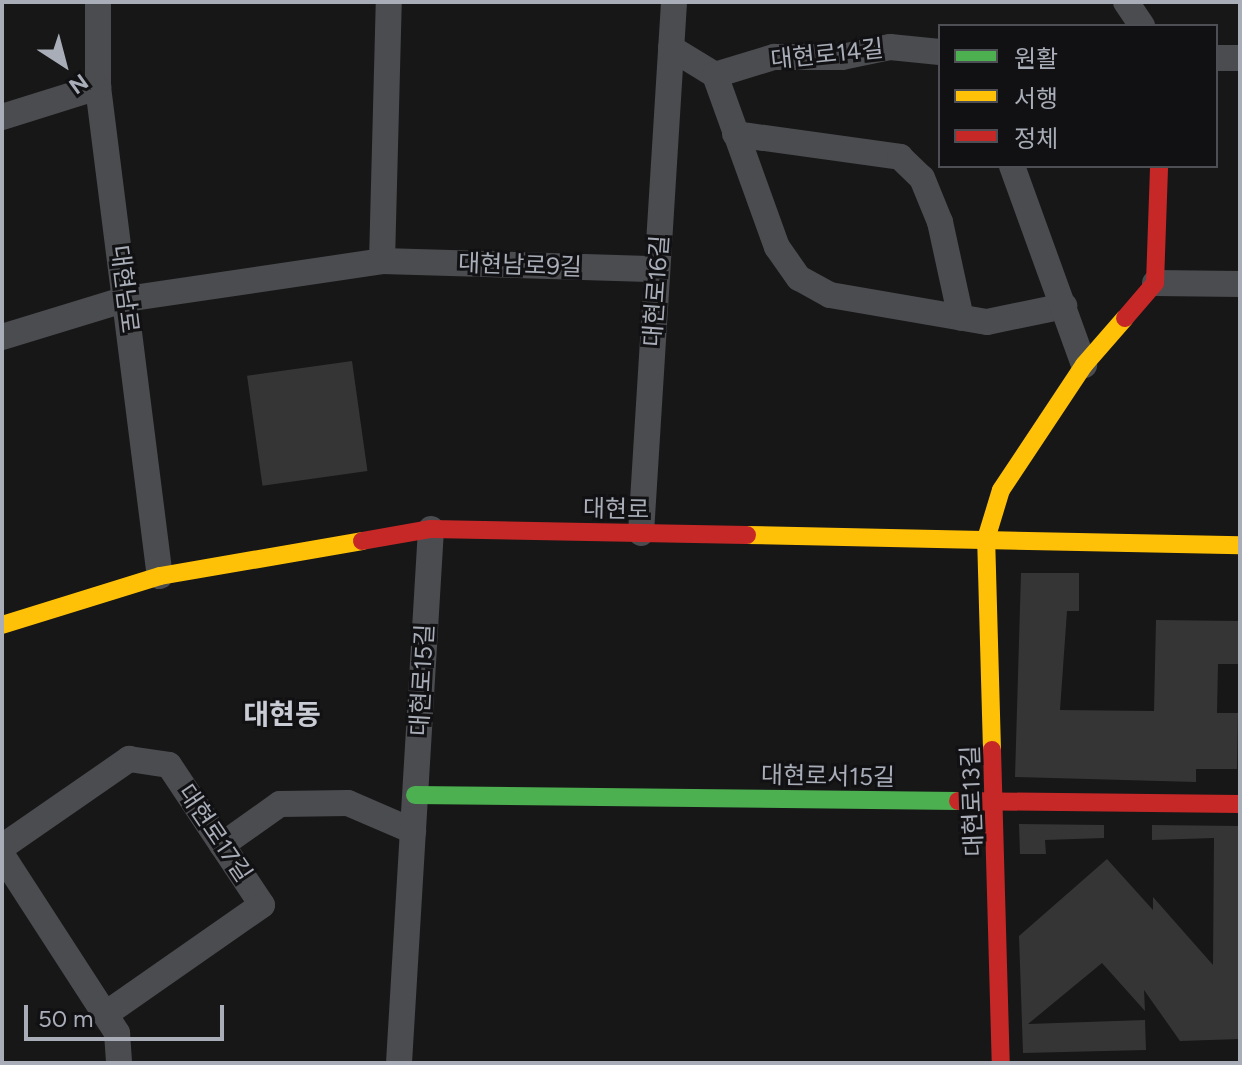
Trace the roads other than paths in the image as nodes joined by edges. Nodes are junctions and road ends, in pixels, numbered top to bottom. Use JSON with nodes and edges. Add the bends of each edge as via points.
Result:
{"nodes":[{"id":1,"x":98,"y":2,"type":"edge"},
{"id":2,"x":389,"y":2,"type":"edge"},
{"id":3,"x":674,"y":2,"type":"edge"},
{"id":4,"x":1126,"y":2,"type":"edge"},
{"id":5,"x":1141,"y":24,"type":"edge"},
{"id":6,"x":671,"y":48,"type":"junction"},
{"id":7,"x":938,"y":52,"type":"edge"},
{"id":8,"x":1218,"y":58,"type":"edge"},
{"id":9,"x":1240,"y":58,"type":"edge"},
{"id":10,"x":715,"y":75,"type":"junction"},
{"id":11,"x":98,"y":87,"type":"junction"},
{"id":12,"x":2,"y":117,"type":"edge"},
{"id":13,"x":735,"y":134,"type":"junction"},
{"id":14,"x":1013,"y":168,"type":"edge"},
{"id":15,"x":1159,"y":168,"type":"edge"},
{"id":16,"x":382,"y":261,"type":"junction"},
{"id":17,"x":657,"y":269,"type":"junction"},
{"id":18,"x":1155,"y":283,"type":"junction"},
{"id":19,"x":1240,"y":284,"type":"edge"},
{"id":20,"x":126,"y":299,"type":"junction"},
{"id":21,"x":1064,"y":306,"type":"junction"},
{"id":22,"x":961,"y":318,"type":"junction"},
{"id":23,"x":2,"y":337,"type":"edge"},
{"id":24,"x":1084,"y":365,"type":"junction"},
{"id":25,"x":431,"y":529,"type":"junction"},
{"id":26,"x":641,"y":533,"type":"junction"},
{"id":27,"x":986,"y":539,"type":"junction"},
{"id":28,"x":1240,"y":545,"type":"edge"},
{"id":29,"x":160,"y":576,"type":"junction"},
{"id":30,"x":2,"y":625,"type":"edge"},
{"id":31,"x":415,"y":795,"type":"junction"},
{"id":32,"x":996,"y":802,"type":"junction"},
{"id":33,"x":1240,"y":804,"type":"edge"},
{"id":34,"x":413,"y":831,"type":"junction"},
{"id":35,"x":222,"y":845,"type":"junction"},
{"id":36,"x":2,"y":847,"type":"edge"},
{"id":37,"x":2,"y":855,"type":"edge"},
{"id":38,"x":106,"y":1014,"type":"junction"},
{"id":39,"x":119,"y":1063,"type":"edge"},
{"id":40,"x":399,"y":1063,"type":"edge"},
{"id":41,"x":1001,"y":1063,"type":"edge"}],
"edges":[{"from":1,"to":11,"type":"street","name":"대현남로"},
{"from":2,"to":16,"type":"street"},
{"from":3,"to":6,"type":"street","name":"대현로16길"},
{"from":4,"to":5,"type":"street"},
{"from":6,"to":10,"type":"street"},
{"from":6,"to":17,"type":"street","name":"대현로16길"},
{"from":7,"to":10,"type":"street","name":"대현로14길","via":[[890,47],[842,57],[774,57]]},
{"from":8,"to":9,"type":"street"},
{"from":10,"to":13,"type":"street"},
{"from":11,"to":12,"type":"street"},
{"from":11,"to":20,"type":"street","name":"대현남로"},
{"from":13,"to":22,"type":"street","via":[[777,247],[799,278],[830,295]]},
{"from":13,"to":22,"type":"street","via":[[900,157],[922,178],[940,222]]},
{"from":14,"to":21,"type":"street"},
{"from":15,"to":18,"type":"street"},
{"from":16,"to":17,"type":"street","name":"대현남로9길"},
{"from":16,"to":20,"type":"street","name":"대현남로9길"},
{"from":17,"to":26,"type":"street","name":"대현로16길"},
{"from":18,"to":19,"type":"street"},
{"from":18,"to":24,"type":"street"},
{"from":20,"to":23,"type":"street","name":"대현남로9길"},
{"from":20,"to":29,"type":"street","name":"대현남로"},
{"from":21,"to":22,"type":"street","via":[[987,322]]},
{"from":21,"to":24,"type":"street"},
{"from":24,"to":27,"type":"street","via":[[1001,490]]},
{"from":25,"to":26,"type":"street","name":"대현로"},
{"from":25,"to":29,"type":"street","name":"대현로"},
{"from":25,"to":31,"type":"street","name":"대현로15길"},
{"from":26,"to":27,"type":"street","name":"대현로"},
{"from":27,"to":28,"type":"street","name":"대현로"},
{"from":27,"to":32,"type":"street","name":"대현로13길"},
{"from":29,"to":30,"type":"street","name":"대현로"},
{"from":31,"to":32,"type":"street","name":"대현로서15길"},
{"from":31,"to":34,"type":"street","name":"대현로15길"},
{"from":32,"to":33,"type":"street","name":"대현로서15길"},
{"from":32,"to":41,"type":"street","name":"대현로13길"},
{"from":34,"to":35,"type":"street","via":[[348,803],[280,804]]},
{"from":34,"to":40,"type":"street","name":"대현로15길"},
{"from":35,"to":36,"type":"street","name":"대현로17길","via":[[169,765],[129,759]]},
{"from":35,"to":38,"type":"street","name":"대현로17길","via":[[262,905]]},
{"from":37,"to":38,"type":"street"},
{"from":38,"to":39,"type":"street","via":[[117,1033]]}]}
